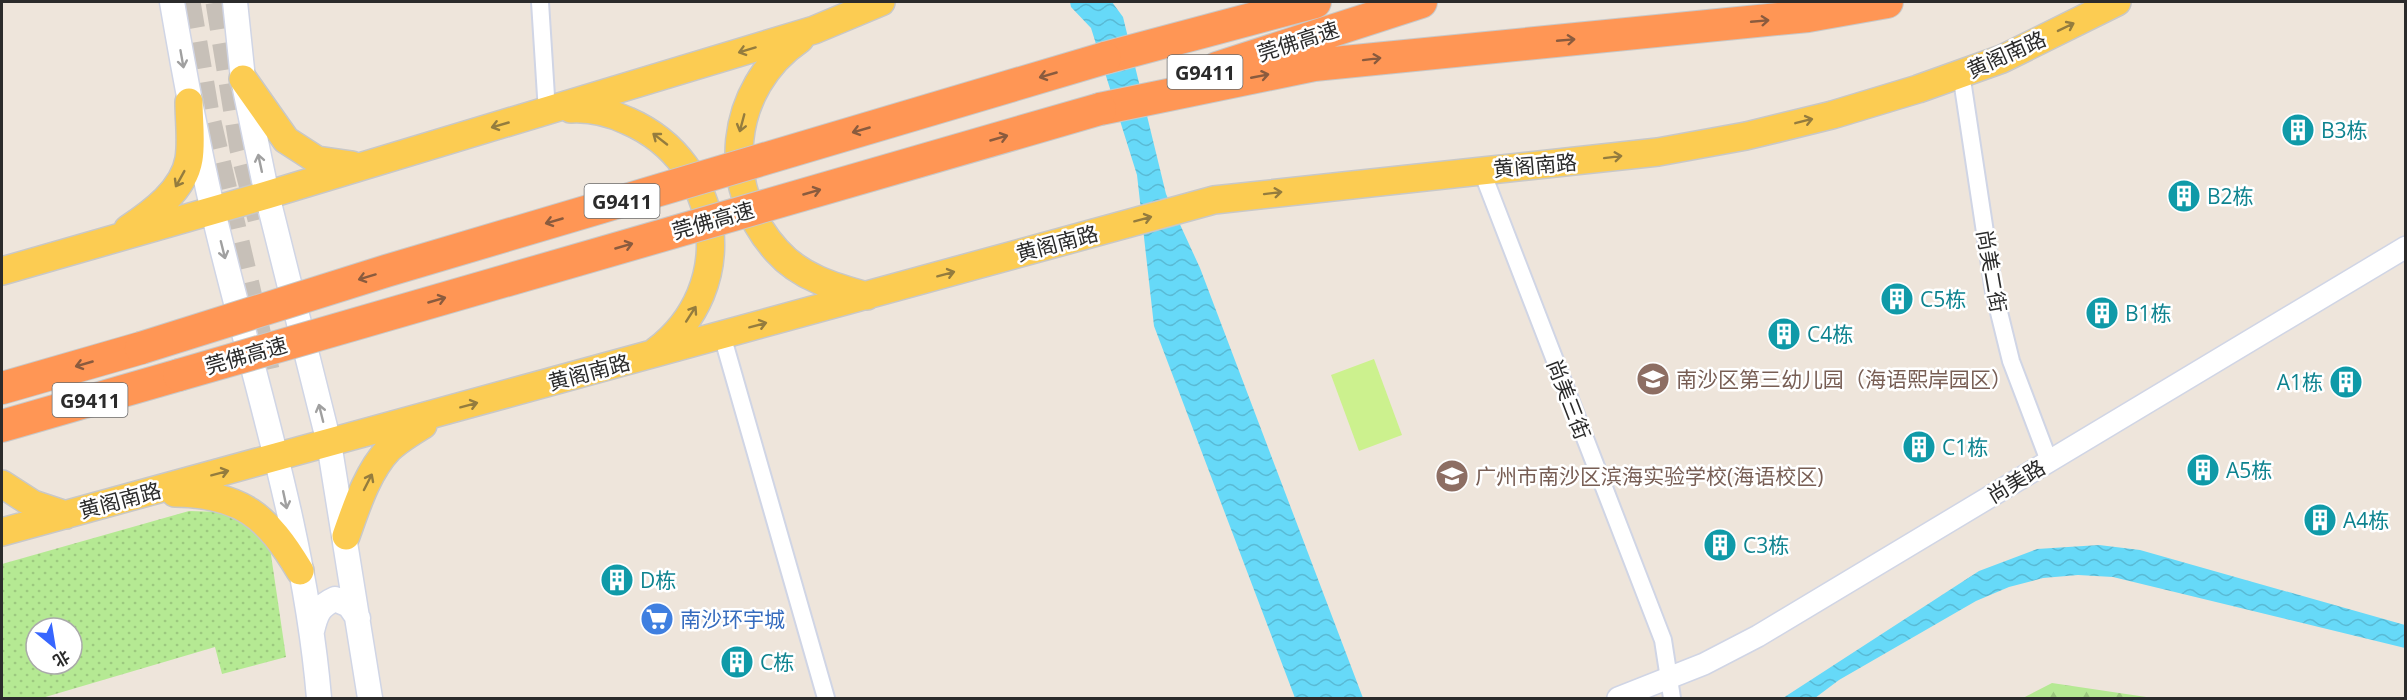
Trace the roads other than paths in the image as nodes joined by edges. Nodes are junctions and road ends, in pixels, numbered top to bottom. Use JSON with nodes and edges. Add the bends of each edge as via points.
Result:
{"nodes":[{"id":1,"x":172,"y":2,"type":"edge"},
{"id":2,"x":235,"y":2,"type":"edge"},
{"id":3,"x":540,"y":2,"type":"edge"},
{"id":4,"x":880,"y":2,"type":"edge"},
{"id":5,"x":1246,"y":2,"type":"edge"},
{"id":6,"x":1421,"y":2,"type":"edge"},
{"id":7,"x":1887,"y":2,"type":"edge"},
{"id":8,"x":2117,"y":2,"type":"edge"},
{"id":9,"x":1311,"y":3,"type":"edge"},
{"id":10,"x":814,"y":30,"type":"junction"},
{"id":11,"x":1312,"y":51,"type":"junction"},
{"id":12,"x":1104,"y":58,"type":"junction"},
{"id":13,"x":1961,"y":74,"type":"junction"},
{"id":14,"x":243,"y":79,"type":"junction"},
{"id":15,"x":189,"y":102,"type":"junction"},
{"id":16,"x":547,"y":112,"type":"junction"},
{"id":17,"x":359,"y":167,"type":"junction"},
{"id":18,"x":1481,"y":169,"type":"junction"},
{"id":19,"x":267,"y":195,"type":"junction"},
{"id":20,"x":213,"y":211,"type":"junction"},
{"id":21,"x":111,"y":240,"type":"junction"},
{"id":22,"x":2406,"y":247,"type":"edge"},
{"id":23,"x":46,"y":258,"type":"junction"},
{"id":24,"x":2,"y":271,"type":"edge"},
{"id":25,"x":2,"y":285,"type":"edge"},
{"id":26,"x":867,"y":296,"type":"junction"},
{"id":27,"x":722,"y":335,"type":"junction"},
{"id":28,"x":650,"y":355,"type":"junction"},
{"id":29,"x":2,"y":388,"type":"edge"},
{"id":30,"x":440,"y":413,"type":"junction"},
{"id":31,"x":2,"y":426,"type":"edge"},
{"id":32,"x":329,"y":443,"type":"junction"},
{"id":33,"x":276,"y":458,"type":"junction"},
{"id":34,"x":2049,"y":461,"type":"junction"},
{"id":35,"x":2,"y":484,"type":"edge"},
{"id":36,"x":150,"y":492,"type":"junction"},
{"id":37,"x":66,"y":515,"type":"junction"},
{"id":38,"x":2,"y":532,"type":"edge"},
{"id":39,"x":346,"y":536,"type":"junction"},
{"id":40,"x":300,"y":571,"type":"junction"},
{"id":41,"x":358,"y":618,"type":"junction"},
{"id":42,"x":312,"y":631,"type":"junction"},
{"id":43,"x":1671,"y":689,"type":"edge"},
{"id":44,"x":319,"y":699,"type":"edge"},
{"id":45,"x":370,"y":699,"type":"edge"},
{"id":46,"x":826,"y":699,"type":"edge"},
{"id":47,"x":1618,"y":699,"type":"edge"}],
"edges":[{"from":1,"to":15,"type":"main road","one_way":true},
{"from":2,"to":14,"type":"main road"},
{"from":3,"to":16,"type":"street"},
{"from":4,"to":10,"type":"main road"},
{"from":5,"to":12,"type":"highway"},
{"from":6,"to":11,"type":"highway","name":"莞佛高速"},
{"from":11,"to":7,"type":"highway","one_way":true,"via":[[1808,16]]},
{"from":13,"to":8,"type":"main road","name":"黄阁南路","one_way":true,"via":[[2002,59]]},
{"from":9,"to":12,"type":"highway","name":"莞佛高速","number":"G9411"},
{"from":10,"to":16,"type":"main road","one_way":true},
{"from":10,"to":26,"type":"main road","one_way":true,"via":[[786,48],[764,72],[748,101],[739,133],[744,197],[758,227],[778,253],[804,273]]},
{"from":31,"to":11,"type":"highway","name":"莞佛高速","number":"G9411","one_way":true,"bridge":true},
{"from":12,"to":29,"type":"highway","name":"莞佛高速","number":"G9411","one_way":true,"bridge":true},
{"from":18,"to":13,"type":"main road","name":"黄阁南路","one_way":true,"via":[[1570,163],[1746,136],[1832,115]]},
{"from":13,"to":34,"type":"street","name":"尚美二街","via":[[1996,303],[2019,384]]},
{"from":14,"to":17,"type":"main road","via":[[274,127],[291,144],[317,160]]},
{"from":19,"to":14,"type":"main road","one_way":true},
{"from":15,"to":20,"type":"main road"},
{"from":15,"to":21,"type":"main road","one_way":true,"via":[[189,160],[182,176],[155,208]]},
{"from":16,"to":17,"type":"main road","one_way":true},
{"from":28,"to":16,"type":"main road","one_way":true,"via":[[677,335],[696,307],[708,275],[711,241],[706,208],[693,176],[672,149],[646,128],[614,114],[581,109]]},
{"from":17,"to":19,"type":"main road"},
{"from":26,"to":18,"type":"main road","name":"黄阁南路","one_way":true,"via":[[1214,200]]},
{"from":18,"to":43,"type":"street","name":"尚美三街","via":[[1663,640]]},
{"from":19,"to":20,"type":"main road"},
{"from":32,"to":19,"type":"main road","one_way":true},
{"from":20,"to":21,"type":"main road"},
{"from":20,"to":33,"type":"main road","one_way":true},
{"from":21,"to":23,"type":"main road"},
{"from":22,"to":34,"type":"street","name":"尚美路"},
{"from":23,"to":24,"type":"main road"},
{"from":23,"to":25,"type":"main road"},
{"from":27,"to":26,"type":"main road","name":"黄阁南路","one_way":true},
{"from":27,"to":28,"type":"main road","name":"黄阁南路"},
{"from":27,"to":46,"type":"street"},
{"from":30,"to":28,"type":"main road","name":"黄阁南路","one_way":true},
{"from":30,"to":32,"type":"main road","name":"黄阁南路"},
{"from":39,"to":30,"type":"main road","one_way":true,"via":[[380,460],[399,441]]},
{"from":32,"to":33,"type":"main road","name":"黄阁南路"},
{"from":32,"to":39,"type":"main road"},
{"from":36,"to":33,"type":"main road","name":"黄阁南路","one_way":true},
{"from":33,"to":40,"type":"main road","one_way":true},
{"from":34,"to":43,"type":"street","name":"尚美路"},
{"from":35,"to":37,"type":"main road","via":[[33,504]]},
{"from":36,"to":37,"type":"main road","name":"黄阁南路"},
{"from":36,"to":40,"type":"main road","via":[[203,494],[235,503],[275,531]]},
{"from":37,"to":38,"type":"main road","name":"黄阁南路"},
{"from":39,"to":41,"type":"main road"},
{"from":40,"to":42,"type":"main road"},
{"from":41,"to":42,"type":"main road","via":[[349,605],[335,599],[317,612]]},
{"from":41,"to":45,"type":"main road"},
{"from":42,"to":44,"type":"main road"},
{"from":43,"to":47,"type":"street","name":"尚美路"}]}
